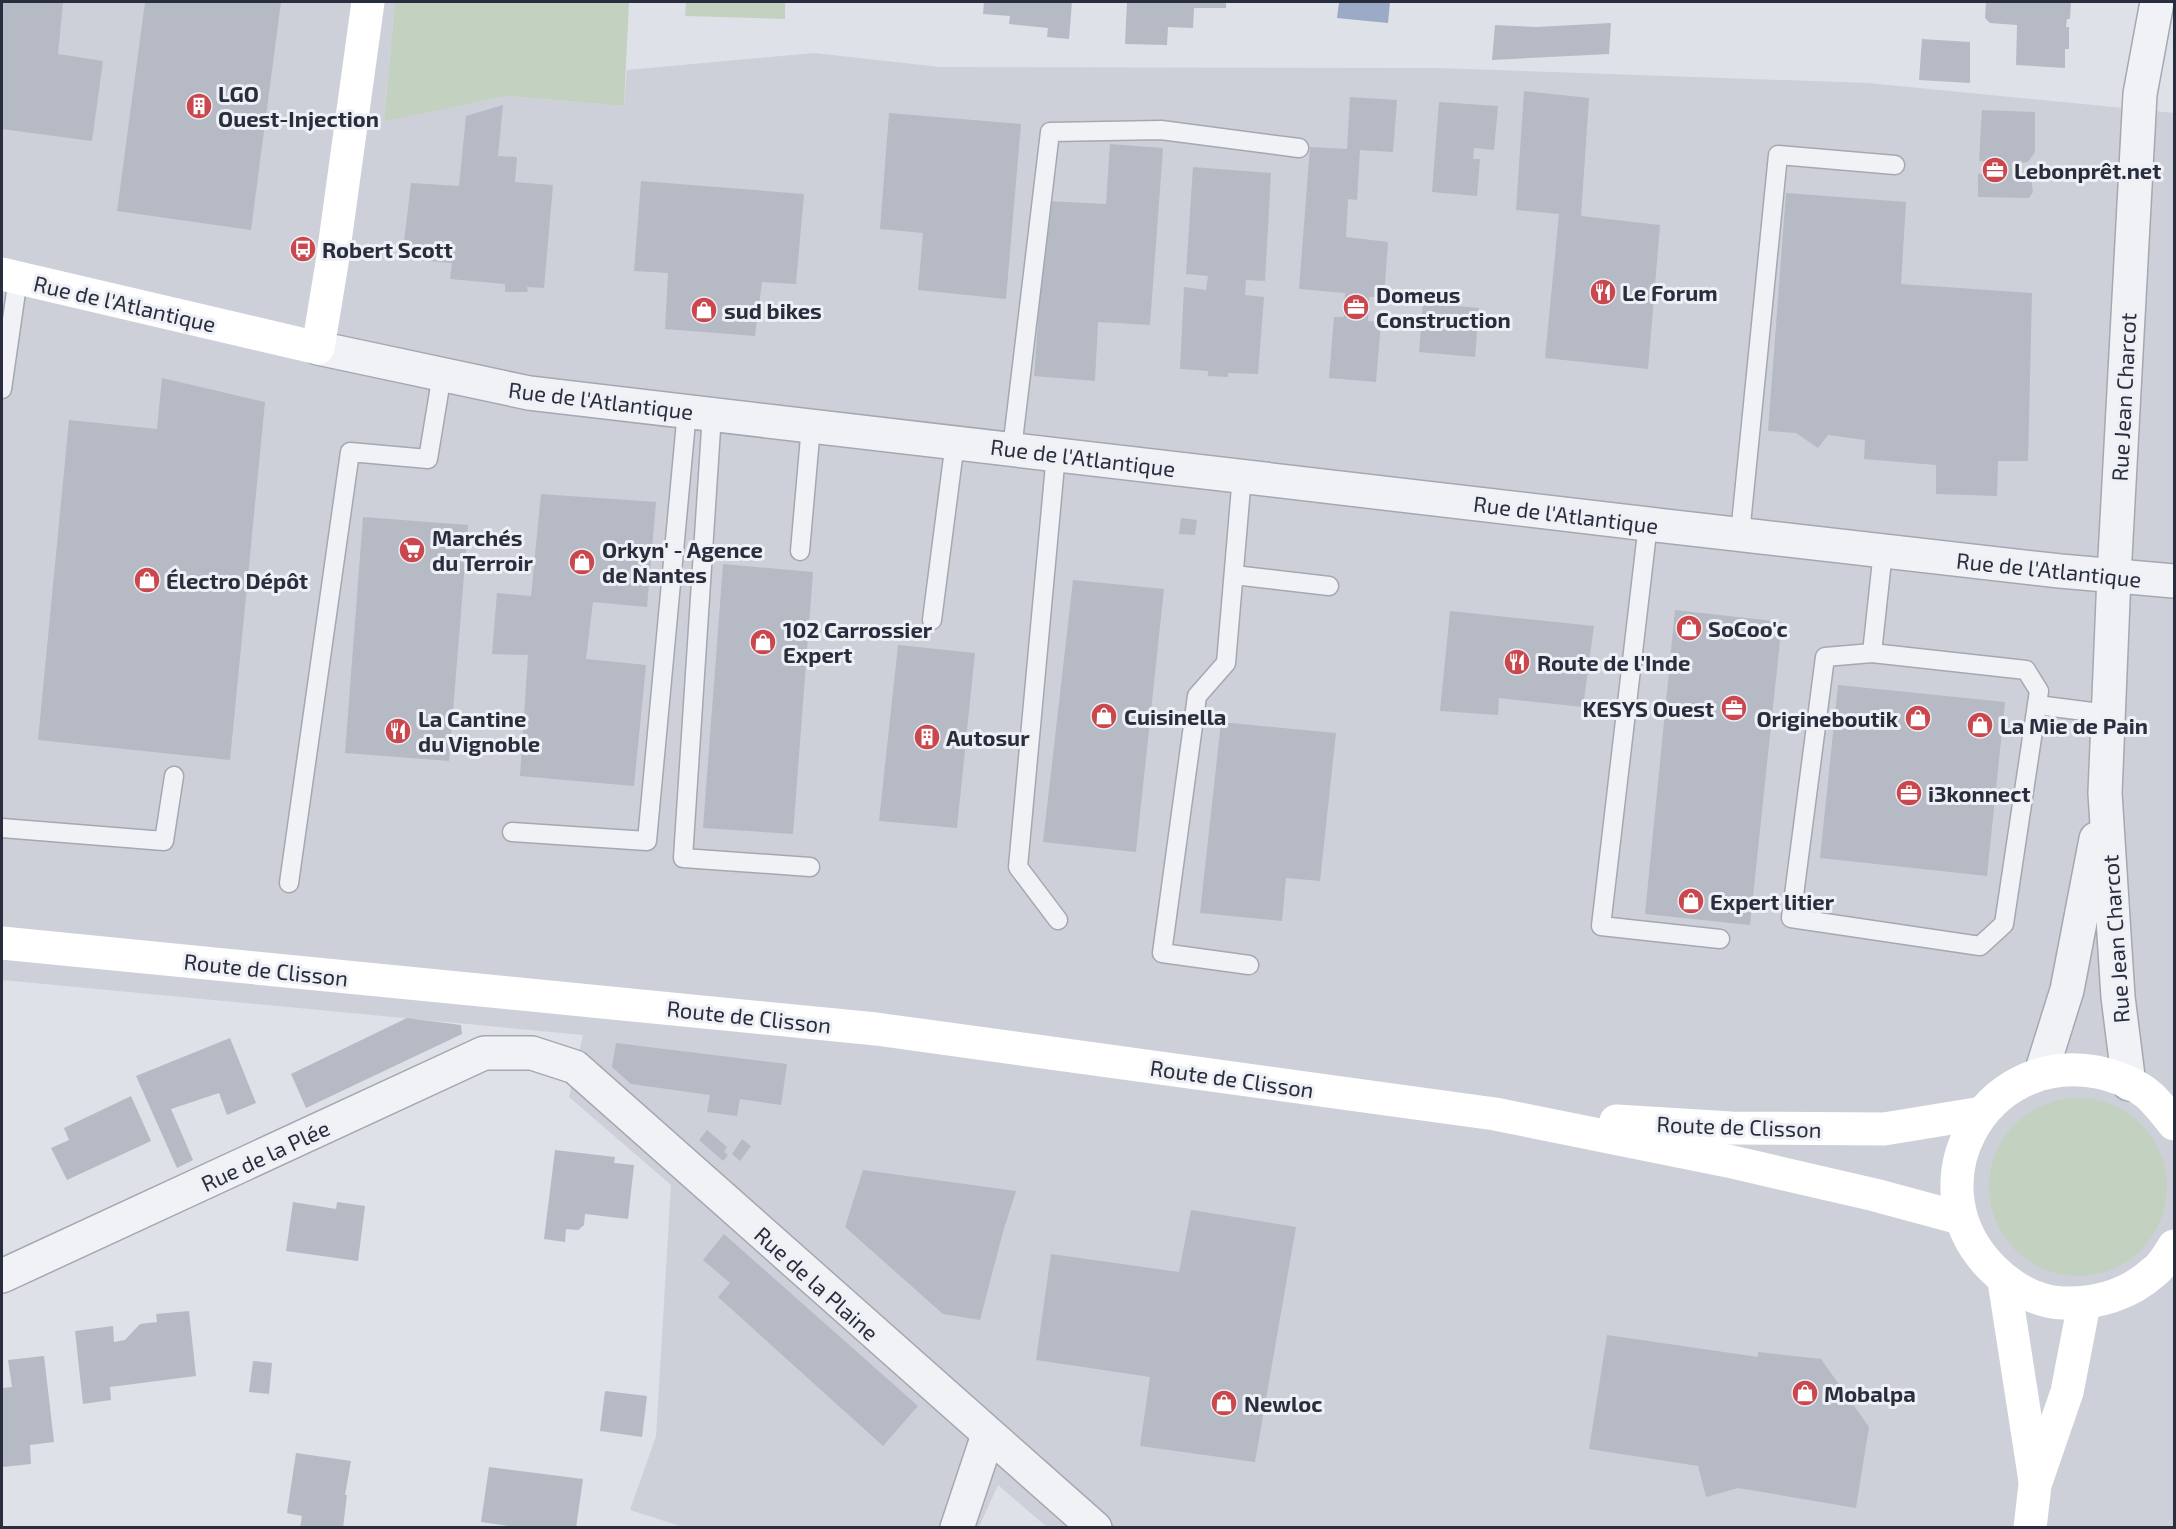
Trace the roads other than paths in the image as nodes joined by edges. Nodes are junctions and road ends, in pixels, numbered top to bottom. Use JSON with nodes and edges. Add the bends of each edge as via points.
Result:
{"nodes":[{"id":1,"x":368,"y":2,"type":"edge"},
{"id":2,"x":2157,"y":2,"type":"edge"},
{"id":3,"x":1299,"y":148,"type":"dead end"},
{"id":4,"x":1894,"y":165,"type":"dead end"},
{"id":5,"x":10,"y":276,"type":"edge"},
{"id":6,"x":318,"y":348,"type":"junction"},
{"id":7,"x":442,"y":374,"type":"junction"},
{"id":8,"x":2,"y":389,"type":"edge"},
{"id":9,"x":2,"y":397,"type":"edge"},
{"id":10,"x":699,"y":413,"type":"junction"},
{"id":11,"x":811,"y":426,"type":"junction"},
{"id":12,"x":955,"y":442,"type":"junction"},
{"id":13,"x":1012,"y":449,"type":"junction"},
{"id":14,"x":1056,"y":454,"type":"junction"},
{"id":15,"x":1242,"y":476,"type":"junction"},
{"id":16,"x":1648,"y":524,"type":"junction"},
{"id":17,"x":1740,"y":534,"type":"junction"},
{"id":18,"x":1883,"y":550,"type":"junction"},
{"id":19,"x":800,"y":551,"type":"dead end"},
{"id":20,"x":1234,"y":575,"type":"junction"},
{"id":21,"x":2114,"y":576,"type":"junction"},
{"id":22,"x":2175,"y":581,"type":"edge"},
{"id":23,"x":1329,"y":586,"type":"dead end"},
{"id":24,"x":932,"y":621,"type":"dead end"},
{"id":25,"x":1872,"y":653,"type":"junction"},
{"id":26,"x":2037,"y":705,"type":"junction"},
{"id":27,"x":2108,"y":714,"type":"junction"},
{"id":28,"x":174,"y":776,"type":"dead end"},
{"id":29,"x":2105,"y":793,"type":"junction"},
{"id":30,"x":2,"y":828,"type":"edge"},
{"id":31,"x":512,"y":832,"type":"dead end"},
{"id":32,"x":810,"y":867,"type":"dead end"},
{"id":33,"x":289,"y":884,"type":"dead end"},
{"id":34,"x":1058,"y":920,"type":"dead end"},
{"id":35,"x":1720,"y":939,"type":"dead end"},
{"id":36,"x":2,"y":943,"type":"edge"},
{"id":37,"x":1249,"y":965,"type":"dead end"},
{"id":38,"x":532,"y":1053,"type":"joint"},
{"id":39,"x":2041,"y":1073,"type":"junction"},
{"id":40,"x":2129,"y":1084,"type":"junction"},
{"id":41,"x":1982,"y":1113,"type":"junction"},
{"id":42,"x":1495,"y":1114,"type":"junction"},
{"id":43,"x":2175,"y":1124,"type":"edge"},
{"id":44,"x":1960,"y":1218,"type":"junction"},
{"id":45,"x":2175,"y":1246,"type":"edge"},
{"id":46,"x":2,"y":1276,"type":"edge"},
{"id":47,"x":2004,"y":1281,"type":"junction"},
{"id":48,"x":2084,"y":1304,"type":"junction"},
{"id":49,"x":988,"y":1435,"type":"junction"},
{"id":50,"x":2035,"y":1485,"type":"junction"},
{"id":51,"x":957,"y":1527,"type":"edge"},
{"id":52,"x":1095,"y":1527,"type":"edge"},
{"id":53,"x":2030,"y":1527,"type":"edge"}],
"edges":[{"from":1,"to":6,"type":"main road"},
{"from":2,"to":21,"type":"street","name":"Rue Jean Charcot","via":[[2140,94]]},
{"from":3,"to":13,"type":"lane","via":[[1161,130],[1050,132]]},
{"from":4,"to":17,"type":"lane","via":[[1778,156]]},
{"from":5,"to":6,"type":"main road","name":"Rue de l'Atlantique"},
{"from":5,"to":8,"type":"lane"},
{"from":6,"to":7,"type":"street","name":"Rue de l'Atlantique"},
{"from":7,"to":10,"type":"street","name":"Rue de l'Atlantique","via":[[528,393]]},
{"from":7,"to":33,"type":"lane","via":[[428,459],[350,452]]},
{"from":8,"to":9,"type":"lane"},
{"from":10,"to":11,"type":"street","name":"Rue de l'Atlantique"},
{"from":10,"to":31,"type":"lane","via":[[647,841]]},
{"from":10,"to":32,"type":"lane","via":[[684,858]]},
{"from":11,"to":12,"type":"street","name":"Rue de l'Atlantique"},
{"from":11,"to":19,"type":"lane"},
{"from":12,"to":13,"type":"street","name":"Rue de l'Atlantique"},
{"from":12,"to":24,"type":"lane"},
{"from":13,"to":14,"type":"street","name":"Rue de l'Atlantique"},
{"from":14,"to":15,"type":"street","name":"Rue de l'Atlantique"},
{"from":14,"to":34,"type":"lane","via":[[1018,867]]},
{"from":15,"to":16,"type":"street","name":"Rue de l'Atlantique"},
{"from":15,"to":20,"type":"lane"},
{"from":16,"to":17,"type":"street","name":"Rue de l'Atlantique"},
{"from":16,"to":35,"type":"lane","via":[[1600,926]]},
{"from":17,"to":18,"type":"street","name":"Rue de l'Atlantique"},
{"from":18,"to":21,"type":"street","name":"Rue de l'Atlantique"},
{"from":18,"to":25,"type":"lane"},
{"from":20,"to":23,"type":"lane"},
{"from":20,"to":37,"type":"lane","via":[[1226,663],[1197,696],[1162,953]]},
{"from":21,"to":22,"type":"street","name":"Rue de l'Atlantique"},
{"from":21,"to":27,"type":"street","name":"Rue Jean Charcot"},
{"from":25,"to":26,"type":"lane","via":[[2026,670],[2039,691]]},
{"from":25,"to":26,"type":"lane","via":[[1825,657],[1791,918],[1980,946],[2004,924]]},
{"from":26,"to":27,"type":"lane"},
{"from":27,"to":29,"type":"street","name":"Rue Jean Charcot"},
{"from":28,"to":30,"type":"lane","via":[[164,841]]},
{"from":29,"to":39,"type":"street","name":"Rue Jean Charcot","via":[[2067,990]]},
{"from":29,"to":40,"type":"street","name":"Rue Jean Charcot","via":[[2118,997]]},
{"from":36,"to":42,"type":"main road","name":"Route de Clisson","via":[[876,1029]]},
{"from":38,"to":46,"type":"street","name":"Rue de la Plée","via":[[484,1053]]},
{"from":38,"to":49,"type":"street","name":"Rue de la Plaine","via":[[575,1067]]},
{"from":39,"to":40,"type":"main road","via":[[2077,1069],[2115,1076]]},
{"from":39,"to":41,"type":"main road","via":[[2008,1088]]},
{"from":40,"to":43,"type":"main road","via":[[2149,1095]]},
{"from":41,"to":42,"type":"main road","name":"Route de Clisson","via":[[1884,1129],[1731,1128]]},
{"from":41,"to":44,"type":"main road","via":[[1964,1144],[1956,1179]]},
{"from":42,"to":44,"type":"main road","name":"Route de Clisson","via":[[1728,1161]]},
{"from":44,"to":47,"type":"main road","via":[[1977,1253]]},
{"from":45,"to":48,"type":"main road","via":[[2156,1271],[2123,1293]]},
{"from":47,"to":48,"type":"main road","via":[[2029,1295]]},
{"from":47,"to":50,"type":"main road"},
{"from":48,"to":50,"type":"main road","via":[[2067,1392]]},
{"from":49,"to":51,"type":"street"},
{"from":49,"to":52,"type":"street","name":"Rue de la Plaine"},
{"from":50,"to":53,"type":"main road"}]}
